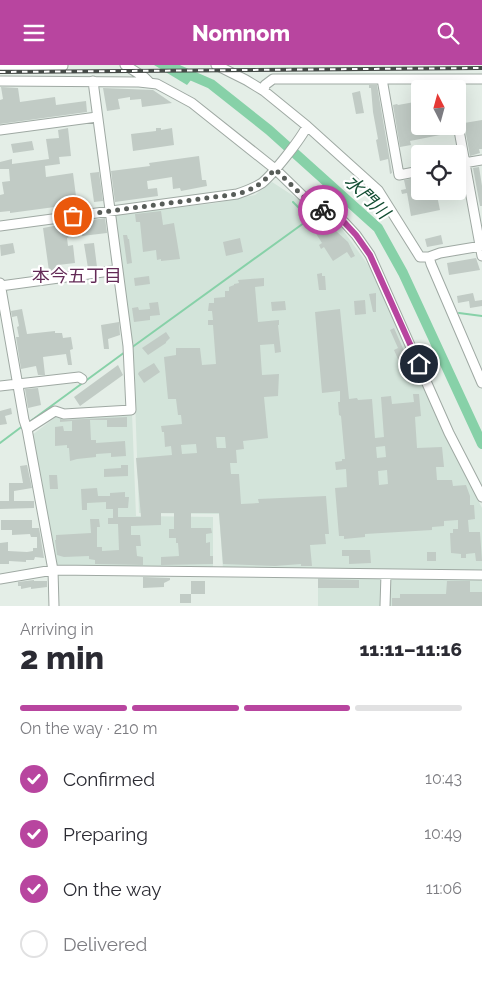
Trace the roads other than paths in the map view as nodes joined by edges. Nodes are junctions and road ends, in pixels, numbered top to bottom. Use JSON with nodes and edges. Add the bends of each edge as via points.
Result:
{"nodes":[{"id":1,"x":0,"y":65,"type":"edge"},
{"id":2,"x":125,"y":65,"type":"edge"},
{"id":3,"x":216,"y":65,"type":"edge"},
{"id":4,"x":63,"y":66,"type":"edge"},
{"id":5,"x":382,"y":79,"type":"junction"},
{"id":6,"x":449,"y":79,"type":"joint"},
{"id":7,"x":482,"y":79,"type":"edge"},
{"id":8,"x":0,"y":81,"type":"edge"},
{"id":9,"x":92,"y":81,"type":"junction"},
{"id":10,"x":149,"y":82,"type":"junction"},
{"id":11,"x":264,"y":91,"type":"junction"},
{"id":12,"x":97,"y":117,"type":"junction"},
{"id":13,"x":306,"y":128,"type":"junction"},
{"id":14,"x":0,"y":129,"type":"edge"},
{"id":15,"x":482,"y":160,"type":"edge"},
{"id":16,"x":466,"y":163,"type":"edge"},
{"id":17,"x":277,"y":167,"type":"junction"},
{"id":18,"x":411,"y":173,"type":"edge"},
{"id":19,"x":466,"y":184,"type":"edge"},
{"id":20,"x":110,"y":211,"type":"junction"},
{"id":21,"x":0,"y":226,"type":"edge"},
{"id":22,"x":481,"y":246,"type":"edge"},
{"id":23,"x":482,"y":256,"type":"edge"},
{"id":24,"x":430,"y":257,"type":"junction"},
{"id":25,"x":118,"y":270,"type":"junction"},
{"id":26,"x":0,"y":285,"type":"edge"},
{"id":27,"x":82,"y":379,"type":"dead end"},
{"id":28,"x":482,"y":383,"type":"edge"},
{"id":29,"x":18,"y":384,"type":"junction"},
{"id":30,"x":0,"y":386,"type":"edge"},
{"id":31,"x":27,"y":429,"type":"junction"},
{"id":32,"x":482,"y":497,"type":"edge"},
{"id":33,"x":54,"y":570,"type":"junction"},
{"id":34,"x":386,"y":574,"type":"junction"},
{"id":35,"x":482,"y":575,"type":"edge"},
{"id":36,"x":0,"y":579,"type":"edge"},
{"id":37,"x":54,"y":606,"type":"edge"},
{"id":38,"x":384,"y":606,"type":"edge"}],
"edges":[{"from":1,"to":4,"type":"street"},
{"from":2,"to":10,"type":"street"},
{"from":3,"to":11,"type":"street"},
{"from":5,"to":6,"type":"street"},
{"from":5,"to":11,"type":"street","via":[[273,79],[265,85]]},
{"from":5,"to":18,"type":"street","via":[[399,175]]},
{"from":6,"to":7,"type":"street"},
{"from":8,"to":9,"type":"street"},
{"from":9,"to":10,"type":"street"},
{"from":9,"to":12,"type":"street"},
{"from":10,"to":17,"type":"street","via":[[192,103]]},
{"from":11,"to":13,"type":"street"},
{"from":12,"to":14,"type":"street"},
{"from":12,"to":20,"type":"street"},
{"from":13,"to":17,"type":"street"},
{"from":13,"to":24,"type":"street","via":[[378,190],[420,257]]},
{"from":15,"to":16,"type":"street"},
{"from":17,"to":20,"type":"street","via":[[264,182],[237,194]]},
{"from":17,"to":32,"type":"street","via":[[308,201],[344,222],[370,255]]},
{"from":19,"to":22,"type":"street"},
{"from":20,"to":21,"type":"street"},
{"from":20,"to":25,"type":"street"},
{"from":22,"to":23,"type":"street"},
{"from":22,"to":24,"type":"street"},
{"from":24,"to":28,"type":"street"},
{"from":25,"to":26,"type":"street"},
{"from":25,"to":31,"type":"street","via":[[128,346],[131,410],[64,414],[55,411]]},
{"from":26,"to":29,"type":"street"},
{"from":27,"to":29,"type":"street"},
{"from":29,"to":30,"type":"street"},
{"from":29,"to":31,"type":"street"},
{"from":31,"to":33,"type":"street"},
{"from":33,"to":34,"type":"street"},
{"from":33,"to":36,"type":"street"},
{"from":33,"to":37,"type":"street"},
{"from":34,"to":35,"type":"street"},
{"from":34,"to":38,"type":"street"}]}
